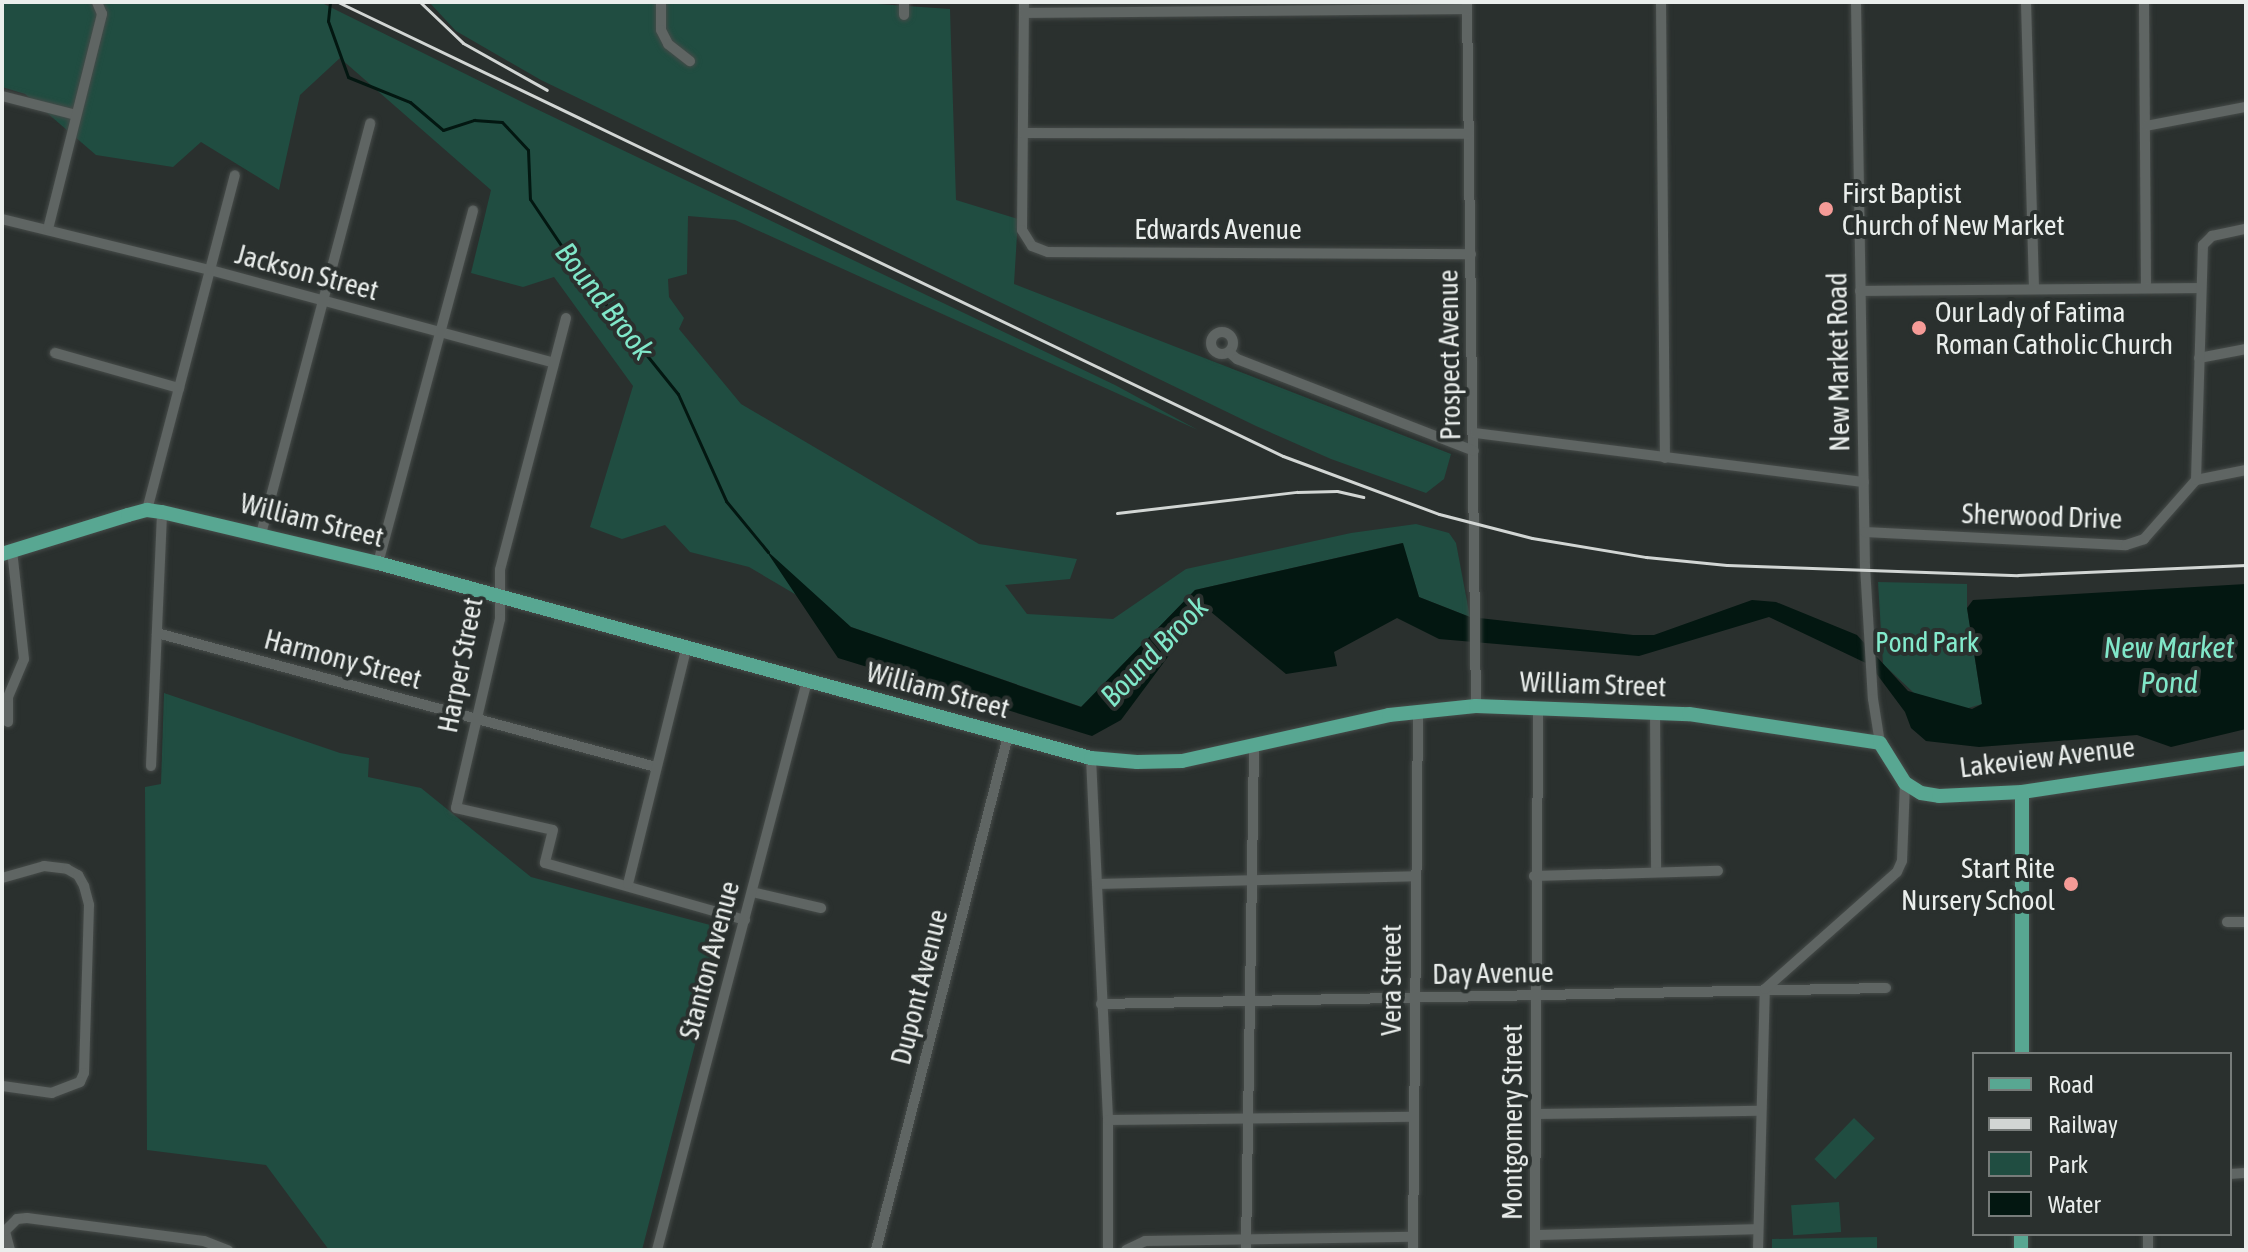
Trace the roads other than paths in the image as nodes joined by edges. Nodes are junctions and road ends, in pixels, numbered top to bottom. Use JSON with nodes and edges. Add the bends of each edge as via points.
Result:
{"nodes":[{"id":1,"x":97,"y":2,"type":"edge"},
{"id":2,"x":661,"y":2,"type":"edge"},
{"id":3,"x":904,"y":2,"type":"edge"},
{"id":4,"x":1661,"y":2,"type":"edge"},
{"id":5,"x":1856,"y":2,"type":"edge"},
{"id":6,"x":2026,"y":2,"type":"edge"},
{"id":7,"x":2144,"y":2,"type":"edge"},
{"id":8,"x":1467,"y":6,"type":"edge"},
{"id":9,"x":1024,"y":7,"type":"edge"},
{"id":10,"x":904,"y":15,"type":"dead end"},
{"id":11,"x":690,"y":61,"type":"dead end"},
{"id":12,"x":2,"y":96,"type":"edge"},
{"id":13,"x":2246,"y":107,"type":"edge"},
{"id":14,"x":76,"y":115,"type":"junction"},
{"id":15,"x":370,"y":123,"type":"dead end"},
{"id":16,"x":2146,"y":126,"type":"junction"},
{"id":17,"x":1023,"y":133,"type":"junction"},
{"id":18,"x":1469,"y":134,"type":"junction"},
{"id":19,"x":235,"y":175,"type":"dead end"},
{"id":20,"x":473,"y":211,"type":"dead end"},
{"id":21,"x":2,"y":219,"type":"edge"},
{"id":22,"x":48,"y":229,"type":"junction"},
{"id":23,"x":2246,"y":229,"type":"edge"},
{"id":24,"x":1471,"y":254,"type":"junction"},
{"id":25,"x":210,"y":270,"type":"junction"},
{"id":26,"x":2146,"y":288,"type":"junction"},
{"id":27,"x":2200,"y":288,"type":"junction"},
{"id":28,"x":2034,"y":289,"type":"junction"},
{"id":29,"x":1860,"y":291,"type":"junction"},
{"id":30,"x":324,"y":300,"type":"junction"},
{"id":31,"x":566,"y":318,"type":"dead end"},
{"id":32,"x":440,"y":334,"type":"junction"},
{"id":33,"x":2246,"y":349,"type":"edge"},
{"id":34,"x":1229,"y":352,"type":"dead end"},
{"id":35,"x":55,"y":353,"type":"dead end"},
{"id":36,"x":2199,"y":358,"type":"junction"},
{"id":37,"x":554,"y":363,"type":"junction"},
{"id":38,"x":179,"y":388,"type":"junction"},
{"id":39,"x":1475,"y":433,"type":"junction"},
{"id":40,"x":1474,"y":451,"type":"junction"},
{"id":41,"x":1665,"y":458,"type":"junction"},
{"id":42,"x":2246,"y":470,"type":"edge"},
{"id":43,"x":2196,"y":480,"type":"junction"},
{"id":44,"x":1864,"y":482,"type":"junction"},
{"id":45,"x":155,"y":511,"type":"junction"},
{"id":46,"x":1865,"y":532,"type":"junction"},
{"id":47,"x":261,"y":534,"type":"junction"},
{"id":48,"x":7,"y":552,"type":"edge"},
{"id":49,"x":378,"y":563,"type":"junction"},
{"id":50,"x":500,"y":598,"type":"junction"},
{"id":51,"x":157,"y":633,"type":"junction"},
{"id":52,"x":686,"y":649,"type":"junction"},
{"id":53,"x":807,"y":681,"type":"junction"},
{"id":54,"x":1476,"y":706,"type":"junction"},
{"id":55,"x":1538,"y":707,"type":"junction"},
{"id":56,"x":1418,"y":710,"type":"junction"},
{"id":57,"x":1655,"y":711,"type":"junction"},
{"id":58,"x":474,"y":720,"type":"junction"},
{"id":59,"x":8,"y":722,"type":"dead end"},
{"id":60,"x":1008,"y":736,"type":"junction"},
{"id":61,"x":1880,"y":743,"type":"junction"},
{"id":62,"x":1254,"y":746,"type":"junction"},
{"id":63,"x":1091,"y":758,"type":"junction"},
{"id":64,"x":2246,"y":758,"type":"edge"},
{"id":65,"x":151,"y":766,"type":"dead end"},
{"id":66,"x":656,"y":767,"type":"junction"},
{"id":67,"x":1905,"y":783,"type":"junction"},
{"id":68,"x":2022,"y":792,"type":"junction"},
{"id":69,"x":1718,"y":871,"type":"dead end"},
{"id":70,"x":1656,"y":872,"type":"junction"},
{"id":71,"x":1416,"y":876,"type":"junction"},
{"id":72,"x":1534,"y":876,"type":"junction"},
{"id":73,"x":2,"y":878,"type":"edge"},
{"id":74,"x":1250,"y":882,"type":"junction"},
{"id":75,"x":628,"y":884,"type":"junction"},
{"id":76,"x":1097,"y":884,"type":"junction"},
{"id":77,"x":752,"y":892,"type":"junction"},
{"id":78,"x":821,"y":908,"type":"dead end"},
{"id":79,"x":745,"y":920,"type":"junction"},
{"id":80,"x":2227,"y":922,"type":"dead end"},
{"id":81,"x":2246,"y":922,"type":"edge"},
{"id":82,"x":1886,"y":988,"type":"dead end"},
{"id":83,"x":1765,"y":989,"type":"junction"},
{"id":84,"x":1536,"y":997,"type":"junction"},
{"id":85,"x":1415,"y":999,"type":"junction"},
{"id":86,"x":1250,"y":1002,"type":"junction"},
{"id":87,"x":1101,"y":1004,"type":"junction"},
{"id":88,"x":2022,"y":1052,"type":"edge"},
{"id":89,"x":2,"y":1086,"type":"edge"},
{"id":90,"x":1760,"y":1111,"type":"junction"},
{"id":91,"x":1536,"y":1114,"type":"junction"},
{"id":92,"x":1414,"y":1117,"type":"junction"},
{"id":93,"x":1248,"y":1118,"type":"junction"},
{"id":94,"x":1108,"y":1120,"type":"junction"},
{"id":95,"x":1758,"y":1229,"type":"junction"},
{"id":96,"x":1535,"y":1235,"type":"junction"},
{"id":97,"x":1413,"y":1237,"type":"junction"},
{"id":98,"x":1246,"y":1246,"type":"edge"},
{"id":99,"x":10,"y":1250,"type":"edge"},
{"id":100,"x":228,"y":1250,"type":"edge"},
{"id":101,"x":658,"y":1250,"type":"edge"},
{"id":102,"x":876,"y":1250,"type":"edge"},
{"id":103,"x":1108,"y":1250,"type":"edge"},
{"id":104,"x":1126,"y":1250,"type":"edge"},
{"id":105,"x":1413,"y":1250,"type":"edge"},
{"id":106,"x":1535,"y":1250,"type":"edge"},
{"id":107,"x":1758,"y":1250,"type":"edge"}],
"edges":[{"from":1,"to":14,"type":"street","via":[[102,14]]},
{"from":2,"to":11,"type":"street","via":[[661,30],[668,44]]},
{"from":3,"to":10,"type":"street"},
{"from":4,"to":41,"type":"street"},
{"from":5,"to":29,"type":"street","name":"New Market Road"},
{"from":6,"to":28,"type":"street"},
{"from":7,"to":16,"type":"street"},
{"from":8,"to":9,"type":"street"},
{"from":8,"to":18,"type":"street","name":"Prospect Avenue"},
{"from":9,"to":17,"type":"street","name":"Edwards Avenue"},
{"from":12,"to":14,"type":"street"},
{"from":13,"to":16,"type":"street"},
{"from":14,"to":22,"type":"street"},
{"from":15,"to":30,"type":"street"},
{"from":16,"to":26,"type":"street"},
{"from":17,"to":18,"type":"street"},
{"from":17,"to":24,"type":"street","name":"Edwards Avenue","via":[[1022,230],[1032,246],[1048,252]]},
{"from":18,"to":24,"type":"street","name":"Prospect Avenue"},
{"from":19,"to":25,"type":"street"},
{"from":20,"to":32,"type":"street"},
{"from":21,"to":22,"type":"street","name":"Jackson Street"},
{"from":22,"to":25,"type":"street","name":"Jackson Street"},
{"from":23,"to":27,"type":"street","via":[[2212,236],[2203,245]]},
{"from":24,"to":39,"type":"street","name":"Prospect Avenue"},
{"from":25,"to":30,"type":"street","name":"Jackson Street"},
{"from":25,"to":38,"type":"street"},
{"from":26,"to":27,"type":"street"},
{"from":26,"to":28,"type":"street"},
{"from":27,"to":36,"type":"street"},
{"from":28,"to":29,"type":"street"},
{"from":29,"to":44,"type":"street","name":"New Market Road"},
{"from":30,"to":32,"type":"street","name":"Jackson Street"},
{"from":30,"to":47,"type":"street"},
{"from":31,"to":37,"type":"street","name":"Harper Street"},
{"from":32,"to":37,"type":"street","name":"Jackson Street"},
{"from":32,"to":49,"type":"street"},
{"from":33,"to":36,"type":"street"},
{"from":34,"to":40,"type":"street"},
{"from":35,"to":38,"type":"street"},
{"from":36,"to":43,"type":"street"},
{"from":37,"to":50,"type":"street","name":"Harper Street","via":[[500,570]]},
{"from":38,"to":45,"type":"street"},
{"from":39,"to":40,"type":"street","name":"Prospect Avenue"},
{"from":39,"to":41,"type":"street"},
{"from":40,"to":54,"type":"street","name":"Prospect Avenue"},
{"from":41,"to":44,"type":"street"},
{"from":42,"to":43,"type":"street"},
{"from":43,"to":46,"type":"street","name":"Sherwood Drive","via":[[2144,539],[2126,545]]},
{"from":44,"to":46,"type":"street","name":"New Market Road"},
{"from":45,"to":47,"type":"main road","name":"William Street"},
{"from":45,"to":48,"type":"main road","name":"William Street"},
{"from":45,"to":51,"type":"street"},
{"from":46,"to":61,"type":"street","name":"New Market Road"},
{"from":47,"to":49,"type":"main road","name":"William Street"},
{"from":48,"to":59,"type":"street","via":[[24,659],[8,697]]},
{"from":49,"to":50,"type":"main road","name":"William Street"},
{"from":50,"to":52,"type":"main road","name":"William Street"},
{"from":50,"to":58,"type":"street","name":"Harper Street","via":[[500,619]]},
{"from":51,"to":58,"type":"street","name":"Harmony Street"},
{"from":51,"to":65,"type":"street"},
{"from":52,"to":53,"type":"main road","name":"William Street"},
{"from":52,"to":66,"type":"street"},
{"from":53,"to":60,"type":"main road","name":"William Street"},
{"from":53,"to":77,"type":"street","name":"Stanton Avenue"},
{"from":54,"to":55,"type":"main road","name":"William Street"},
{"from":54,"to":56,"type":"main road","name":"William Street"},
{"from":55,"to":57,"type":"main road","name":"William Street"},
{"from":55,"to":72,"type":"street","name":"Montgomery Street"},
{"from":56,"to":62,"type":"main road","name":"William Street"},
{"from":56,"to":71,"type":"street","name":"Vera Street"},
{"from":57,"to":61,"type":"main road","name":"William Street"},
{"from":57,"to":70,"type":"street"},
{"from":58,"to":66,"type":"street","name":"Harmony Street"},
{"from":58,"to":75,"type":"street","name":"Harper Street","via":[[456,808],[553,830],[545,863]]},
{"from":60,"to":63,"type":"main road","name":"William Street"},
{"from":60,"to":102,"type":"street","name":"Dupont Avenue"},
{"from":61,"to":67,"type":"main road"},
{"from":62,"to":63,"type":"main road","name":"William Street","via":[[1182,761]]},
{"from":62,"to":74,"type":"street"},
{"from":63,"to":76,"type":"street"},
{"from":64,"to":68,"type":"main road","name":"Lakeview Avenue"},
{"from":66,"to":75,"type":"street"},
{"from":67,"to":68,"type":"main road","name":"Lakeview Avenue","via":[[1939,796]]},
{"from":67,"to":83,"type":"street","via":[[1897,872]]},
{"from":68,"to":88,"type":"main road"},
{"from":69,"to":70,"type":"street"},
{"from":70,"to":72,"type":"street"},
{"from":71,"to":74,"type":"street"},
{"from":71,"to":85,"type":"street","name":"Vera Street"},
{"from":72,"to":84,"type":"street","name":"Montgomery Street"},
{"from":73,"to":89,"type":"street","via":[[44,866],[67,869],[78,875],[89,905],[80,1082],[52,1093]]},
{"from":74,"to":76,"type":"street"},
{"from":74,"to":86,"type":"street"},
{"from":75,"to":79,"type":"street"},
{"from":76,"to":87,"type":"street"},
{"from":77,"to":78,"type":"street"},
{"from":77,"to":79,"type":"street","name":"Stanton Avenue"},
{"from":79,"to":101,"type":"street","name":"Stanton Avenue"},
{"from":80,"to":81,"type":"street"},
{"from":82,"to":83,"type":"street","name":"Day Avenue"},
{"from":83,"to":84,"type":"street","name":"Day Avenue"},
{"from":83,"to":90,"type":"street"},
{"from":84,"to":85,"type":"street","name":"Day Avenue"},
{"from":84,"to":91,"type":"street","name":"Montgomery Street"},
{"from":85,"to":86,"type":"street","name":"Day Avenue"},
{"from":85,"to":92,"type":"street","name":"Vera Street"},
{"from":86,"to":87,"type":"street","name":"Day Avenue"},
{"from":86,"to":93,"type":"street"},
{"from":87,"to":94,"type":"street"},
{"from":90,"to":91,"type":"street"},
{"from":90,"to":95,"type":"street"},
{"from":91,"to":96,"type":"street","name":"Montgomery Street"},
{"from":92,"to":93,"type":"street"},
{"from":92,"to":97,"type":"street","name":"Vera Street"},
{"from":93,"to":94,"type":"street"},
{"from":93,"to":98,"type":"street"},
{"from":94,"to":103,"type":"street"},
{"from":95,"to":96,"type":"street"},
{"from":95,"to":107,"type":"street"},
{"from":96,"to":106,"type":"street","name":"Montgomery Street"},
{"from":97,"to":98,"type":"street"},
{"from":97,"to":105,"type":"street","name":"Vera Street"},
{"from":98,"to":104,"type":"street","via":[[1145,1241]]},
{"from":99,"to":100,"type":"street","via":[[5,1231],[17,1219],[27,1218],[204,1241]]}]}
